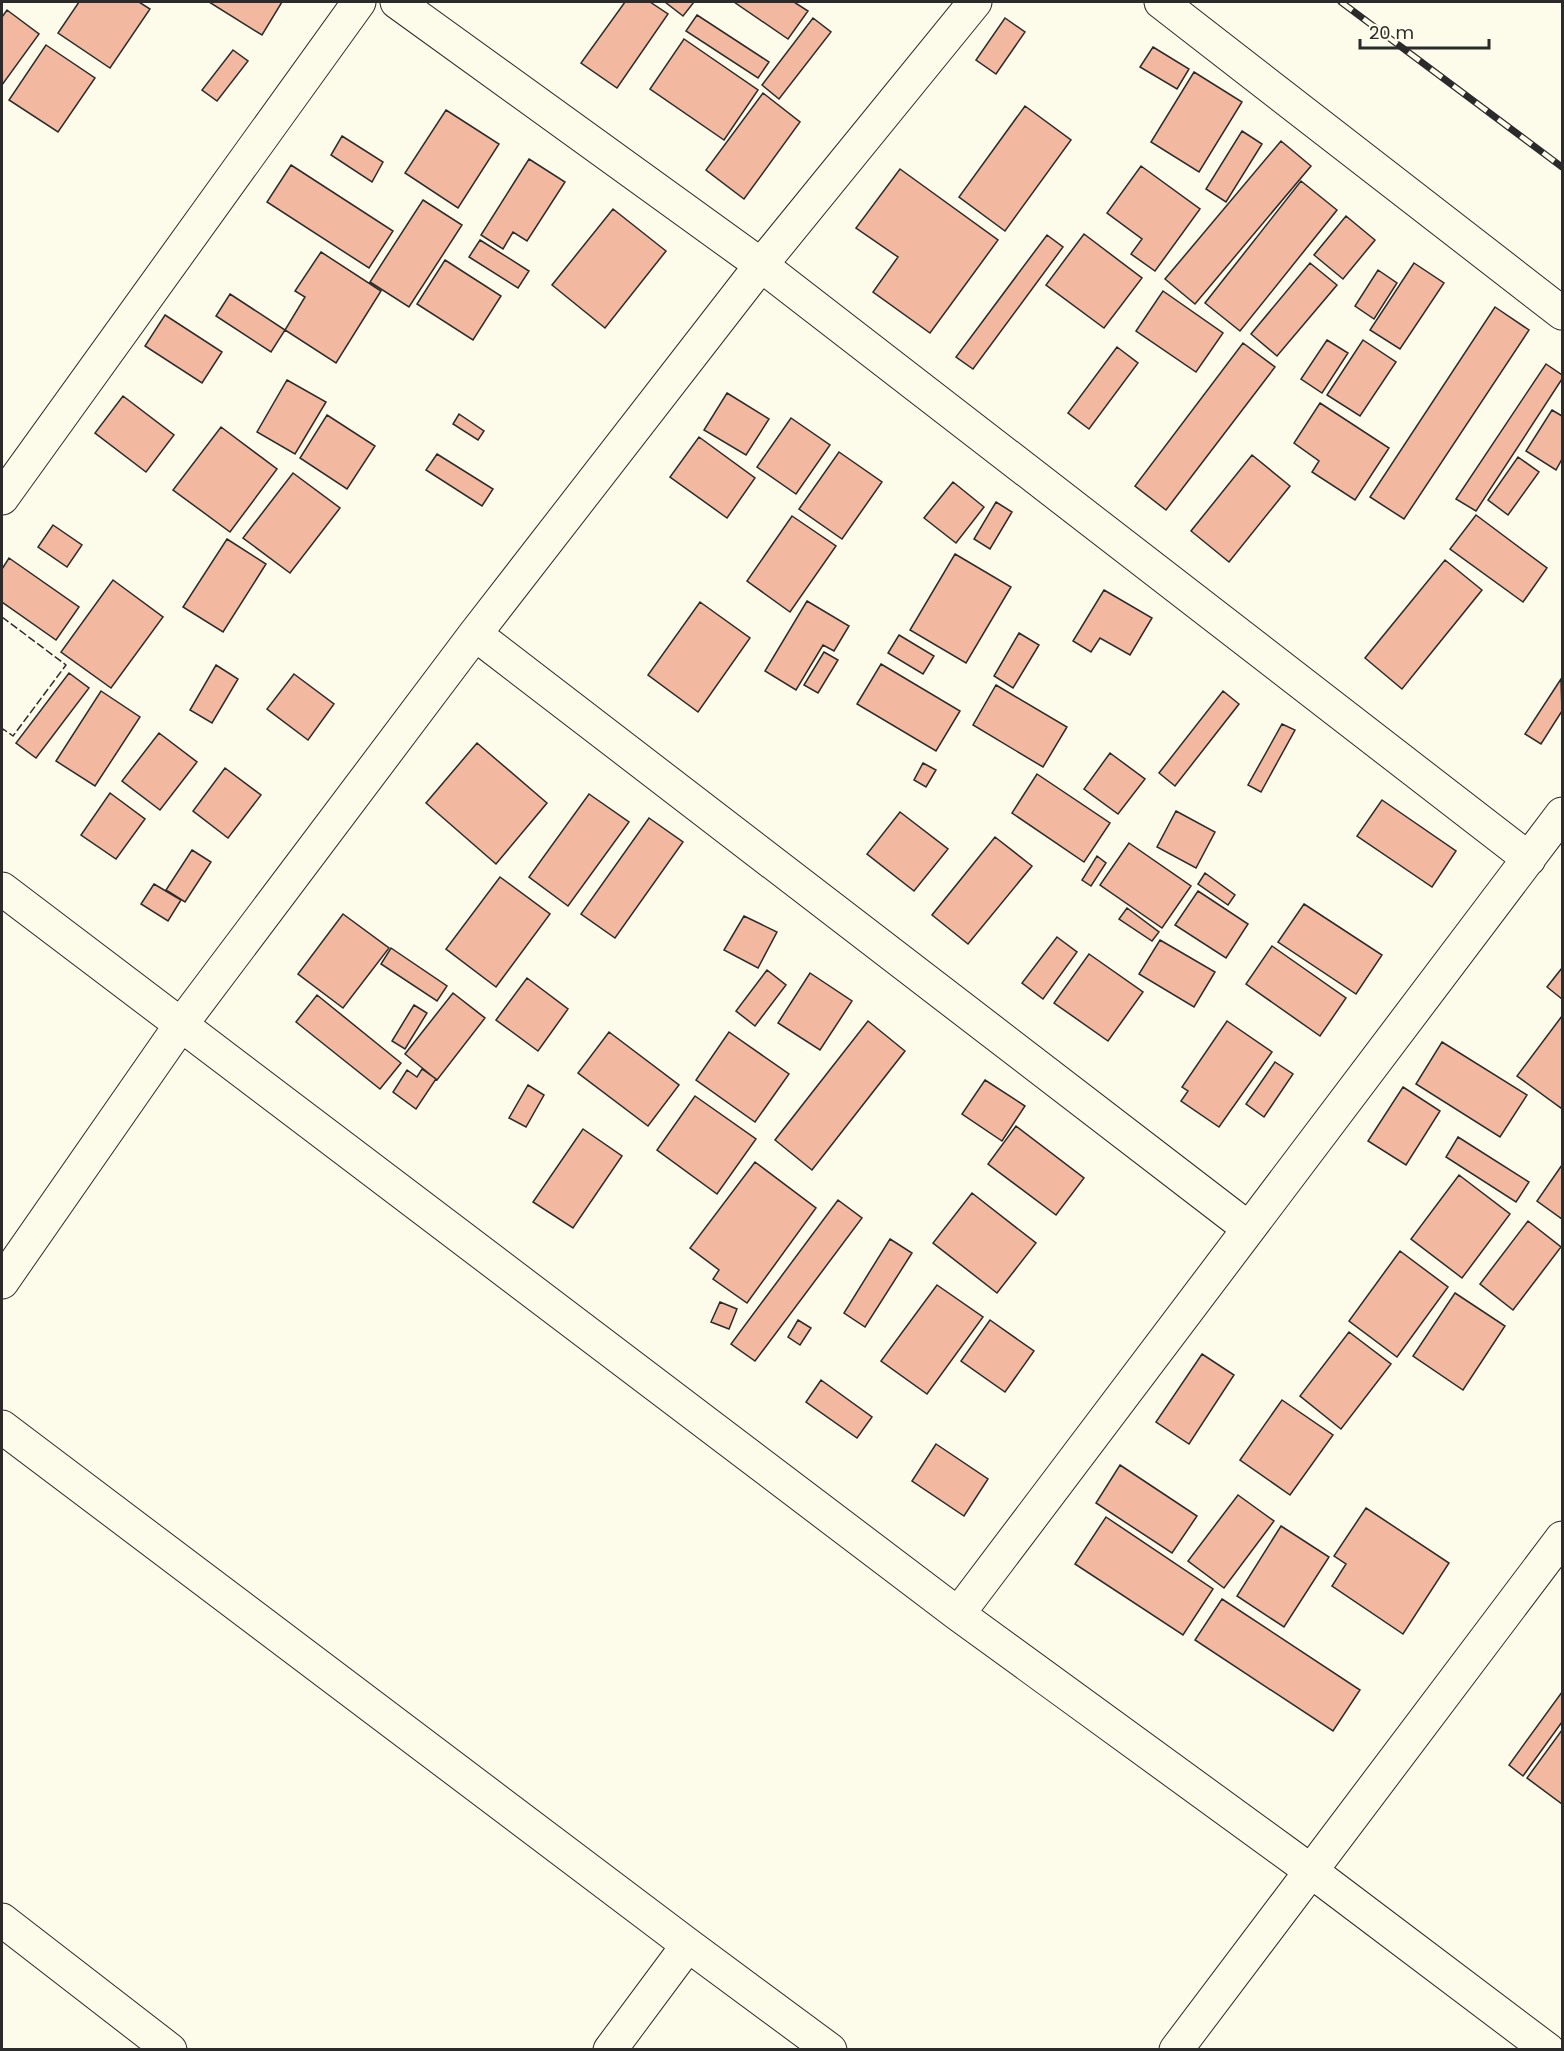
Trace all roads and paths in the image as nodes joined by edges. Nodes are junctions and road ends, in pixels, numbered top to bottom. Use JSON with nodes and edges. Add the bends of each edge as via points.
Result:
{"nodes":[{"id":1,"x":359,"y":2,"type":"edge"},
{"id":2,"x":397,"y":2,"type":"edge"},
{"id":3,"x":975,"y":2,"type":"edge"},
{"id":4,"x":1161,"y":2,"type":"edge"},
{"id":5,"x":761,"y":265,"type":"junction"},
{"id":6,"x":1563,"y":313,"type":"edge"},
{"id":7,"x":2,"y":498,"type":"edge"},
{"id":8,"x":475,"y":634,"type":"junction"},
{"id":9,"x":1563,"y":814,"type":"edge"},
{"id":10,"x":1529,"y":859,"type":"junction"},
{"id":11,"x":2,"y":890,"type":"edge"},
{"id":12,"x":180,"y":1026,"type":"junction"},
{"id":13,"x":1248,"y":1228,"type":"junction"},
{"id":14,"x":6,"y":1269,"type":"edge"},
{"id":15,"x":2,"y":1427,"type":"edge"},
{"id":16,"x":1563,"y":1538,"type":"edge"},
{"id":17,"x":958,"y":1614,"type":"junction"},
{"id":18,"x":1311,"y":1871,"type":"junction"},
{"id":19,"x":2,"y":1920,"type":"edge"},
{"id":20,"x":688,"y":1946,"type":"junction"},
{"id":21,"x":170,"y":2049,"type":"edge"},
{"id":22,"x":610,"y":2049,"type":"edge"},
{"id":23,"x":830,"y":2049,"type":"edge"},
{"id":24,"x":1176,"y":2049,"type":"edge"},
{"id":25,"x":1548,"y":2049,"type":"edge"}],
"edges":[{"from":1,"to":7,"type":"street"},
{"from":2,"to":5,"type":"street"},
{"from":3,"to":5,"type":"street"},
{"from":4,"to":6,"type":"street"},
{"from":5,"to":8,"type":"street"},
{"from":5,"to":10,"type":"street"},
{"from":8,"to":12,"type":"street"},
{"from":8,"to":13,"type":"street"},
{"from":9,"to":10,"type":"street"},
{"from":10,"to":13,"type":"street"},
{"from":11,"to":12,"type":"street"},
{"from":12,"to":14,"type":"street"},
{"from":12,"to":17,"type":"street"},
{"from":13,"to":17,"type":"street"},
{"from":15,"to":20,"type":"street"},
{"from":16,"to":18,"type":"street"},
{"from":17,"to":18,"type":"street"},
{"from":18,"to":24,"type":"street"},
{"from":18,"to":25,"type":"street"},
{"from":19,"to":21,"type":"street"},
{"from":20,"to":22,"type":"street"},
{"from":20,"to":23,"type":"street"}]}
